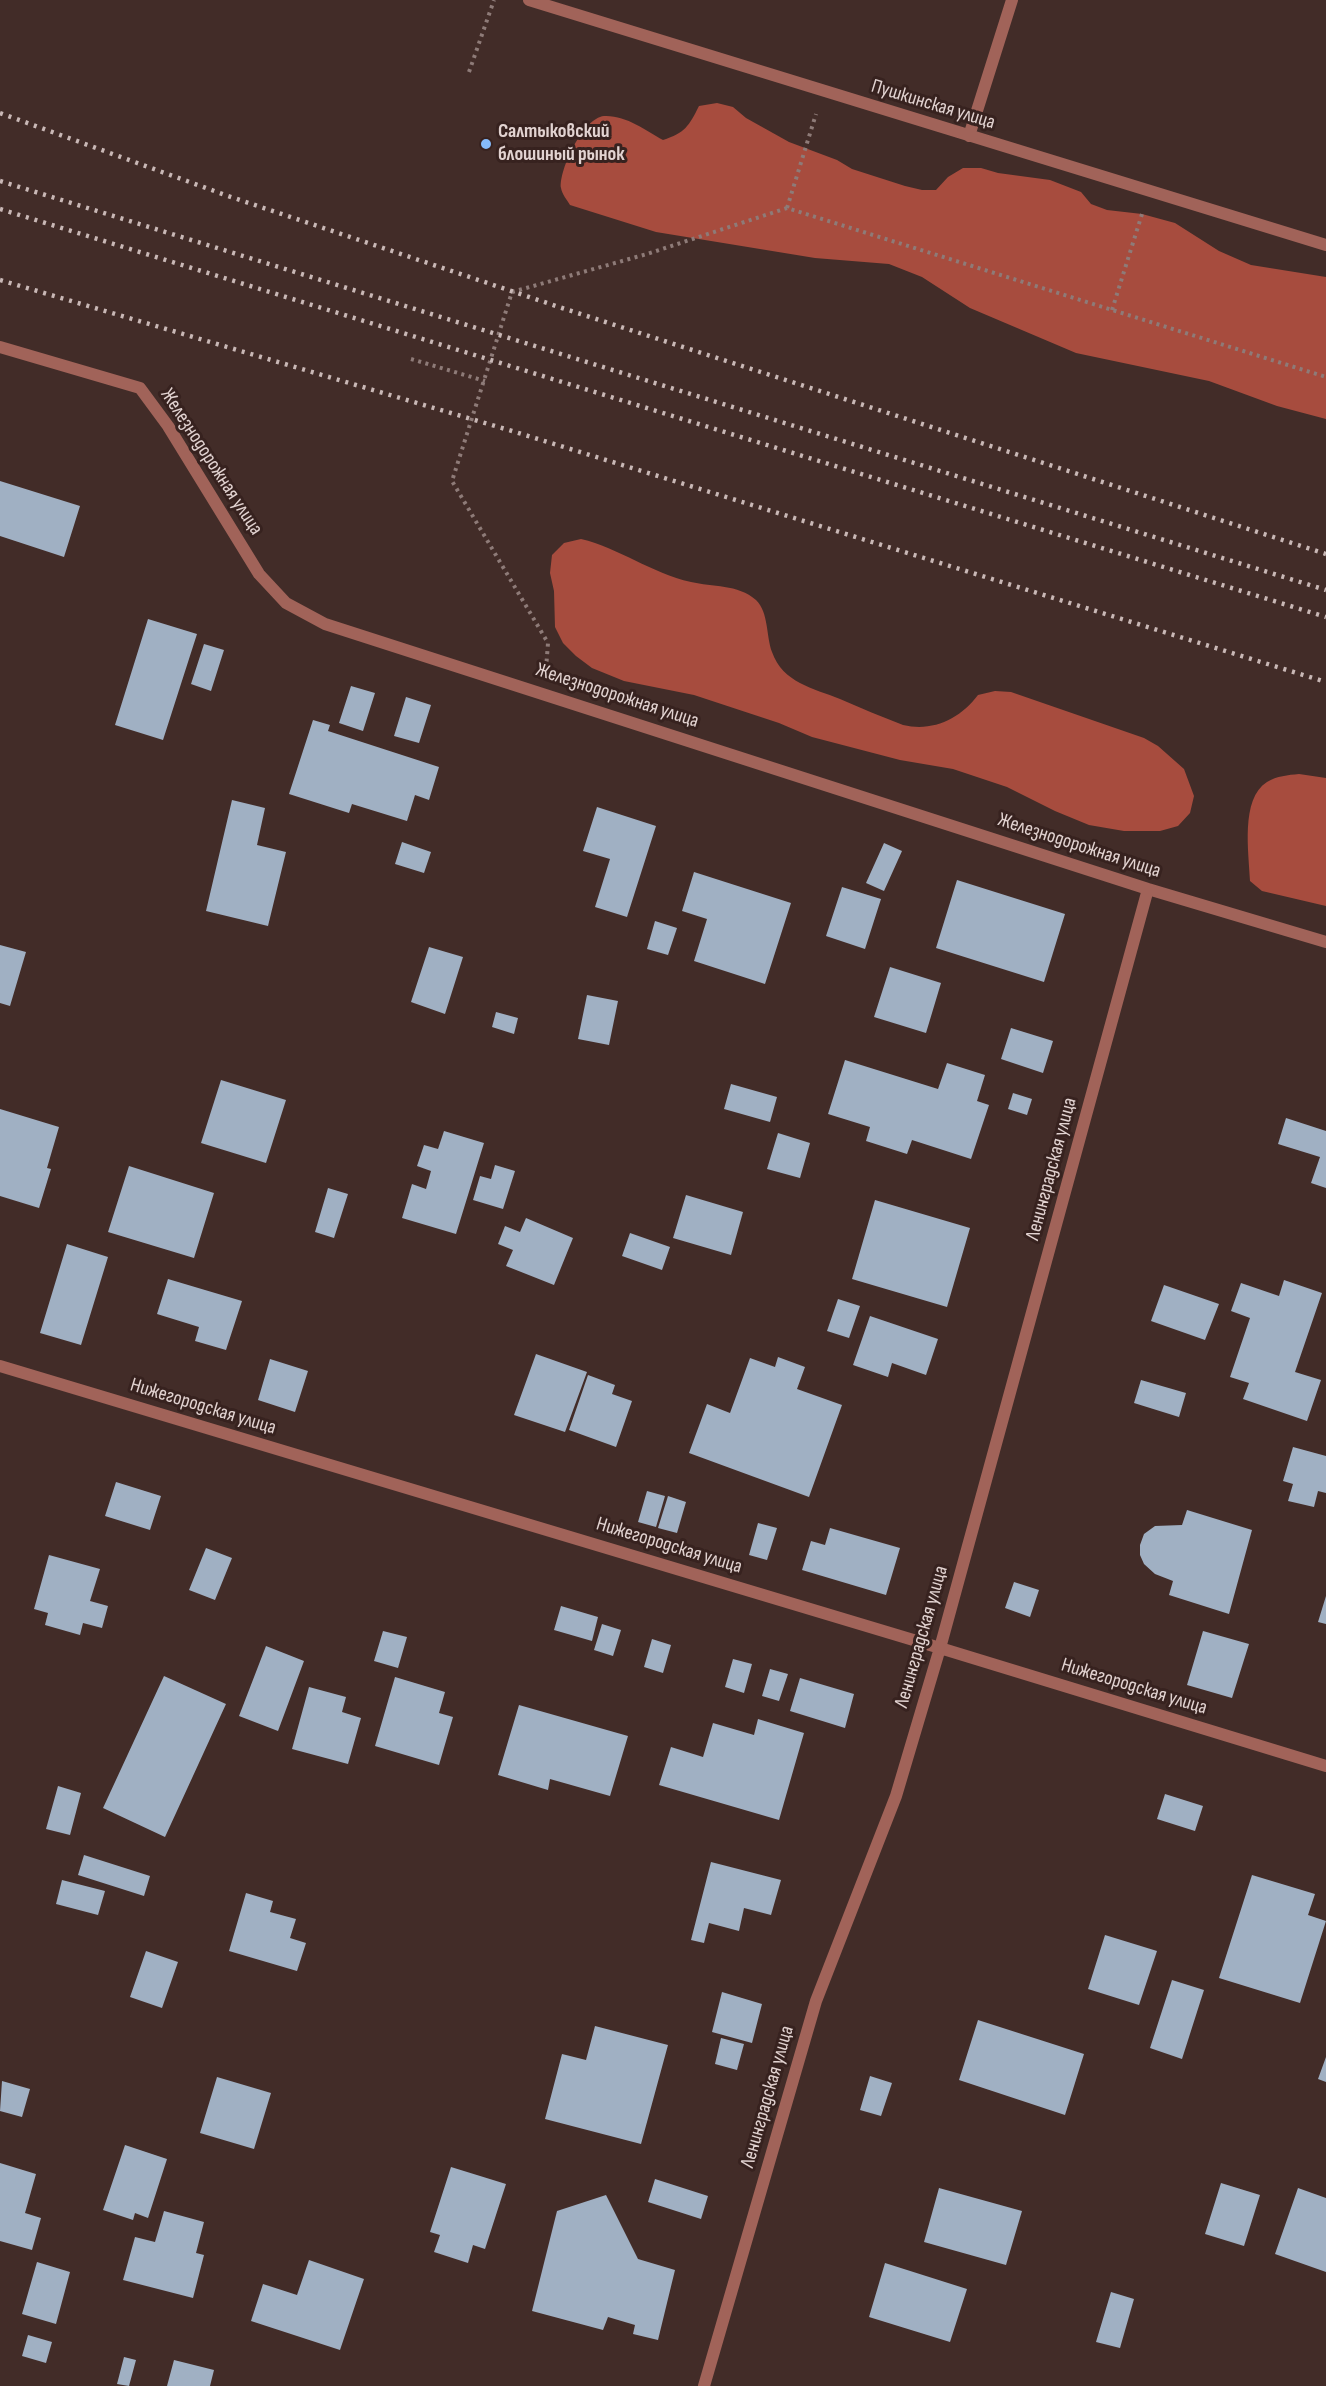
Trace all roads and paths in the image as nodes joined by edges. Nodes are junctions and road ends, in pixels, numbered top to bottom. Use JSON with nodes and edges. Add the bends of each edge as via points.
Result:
{"nodes":[{"id":1,"x":494,"y":0,"type":"edge"},
{"id":2,"x":529,"y":0,"type":"edge"},
{"id":3,"x":1012,"y":0,"type":"edge"},
{"id":4,"x":469,"y":72,"type":"dead end"},
{"id":5,"x":823,"y":91,"type":"junction"},
{"id":6,"x":969,"y":136,"type":"junction"},
{"id":7,"x":1149,"y":191,"type":"junction"},
{"id":8,"x":787,"y":208,"type":"junction"},
{"id":9,"x":1326,"y":245,"type":"edge"},
{"id":10,"x":1112,"y":310,"type":"junction"},
{"id":11,"x":0,"y":347,"type":"edge"},
{"id":12,"x":411,"y":359,"type":"dead end"},
{"id":13,"x":1326,"y":377,"type":"edge"},
{"id":14,"x":485,"y":381,"type":"junction"},
{"id":15,"x":544,"y":692,"type":"junction"},
{"id":16,"x":1148,"y":889,"type":"junction"},
{"id":17,"x":1326,"y":942,"type":"edge"},
{"id":18,"x":0,"y":1366,"type":"edge"},
{"id":19,"x":940,"y":1648,"type":"junction"},
{"id":20,"x":1326,"y":1766,"type":"edge"},
{"id":21,"x":704,"y":2386,"type":"edge"}],
"edges":[{"from":1,"to":4,"type":"path"},
{"from":2,"to":5,"type":"street","name":"Пушкинская улица"},
{"from":3,"to":6,"type":"street"},
{"from":5,"to":6,"type":"street","name":"Пушкинская улица"},
{"from":5,"to":8,"type":"path"},
{"from":6,"to":7,"type":"street","name":"Пушкинская улица"},
{"from":7,"to":9,"type":"street","name":"Пушкинская улица"},
{"from":7,"to":10,"type":"path"},
{"from":8,"to":10,"type":"path"},
{"from":8,"to":14,"type":"path","via":[[647,255],[512,292]]},
{"from":10,"to":13,"type":"path"},
{"from":11,"to":15,"type":"street","name":"Железнодорожная улица","via":[[140,388],[168,426],[259,574],[286,603],[325,624]]},
{"from":12,"to":14,"type":"path"},
{"from":14,"to":15,"type":"path","via":[[452,482],[548,643]]},
{"from":15,"to":16,"type":"street","name":"Железнодорожная улица"},
{"from":16,"to":17,"type":"street","name":"Железнодорожная улица"},
{"from":16,"to":19,"type":"street","name":"Ленинградская улица"},
{"from":18,"to":19,"type":"street","name":"Нижегородская улица"},
{"from":19,"to":20,"type":"street","name":"Нижегородская улица"},
{"from":19,"to":21,"type":"street","name":"Ленинградская улица","via":[[896,1796],[816,2001]]}]}
